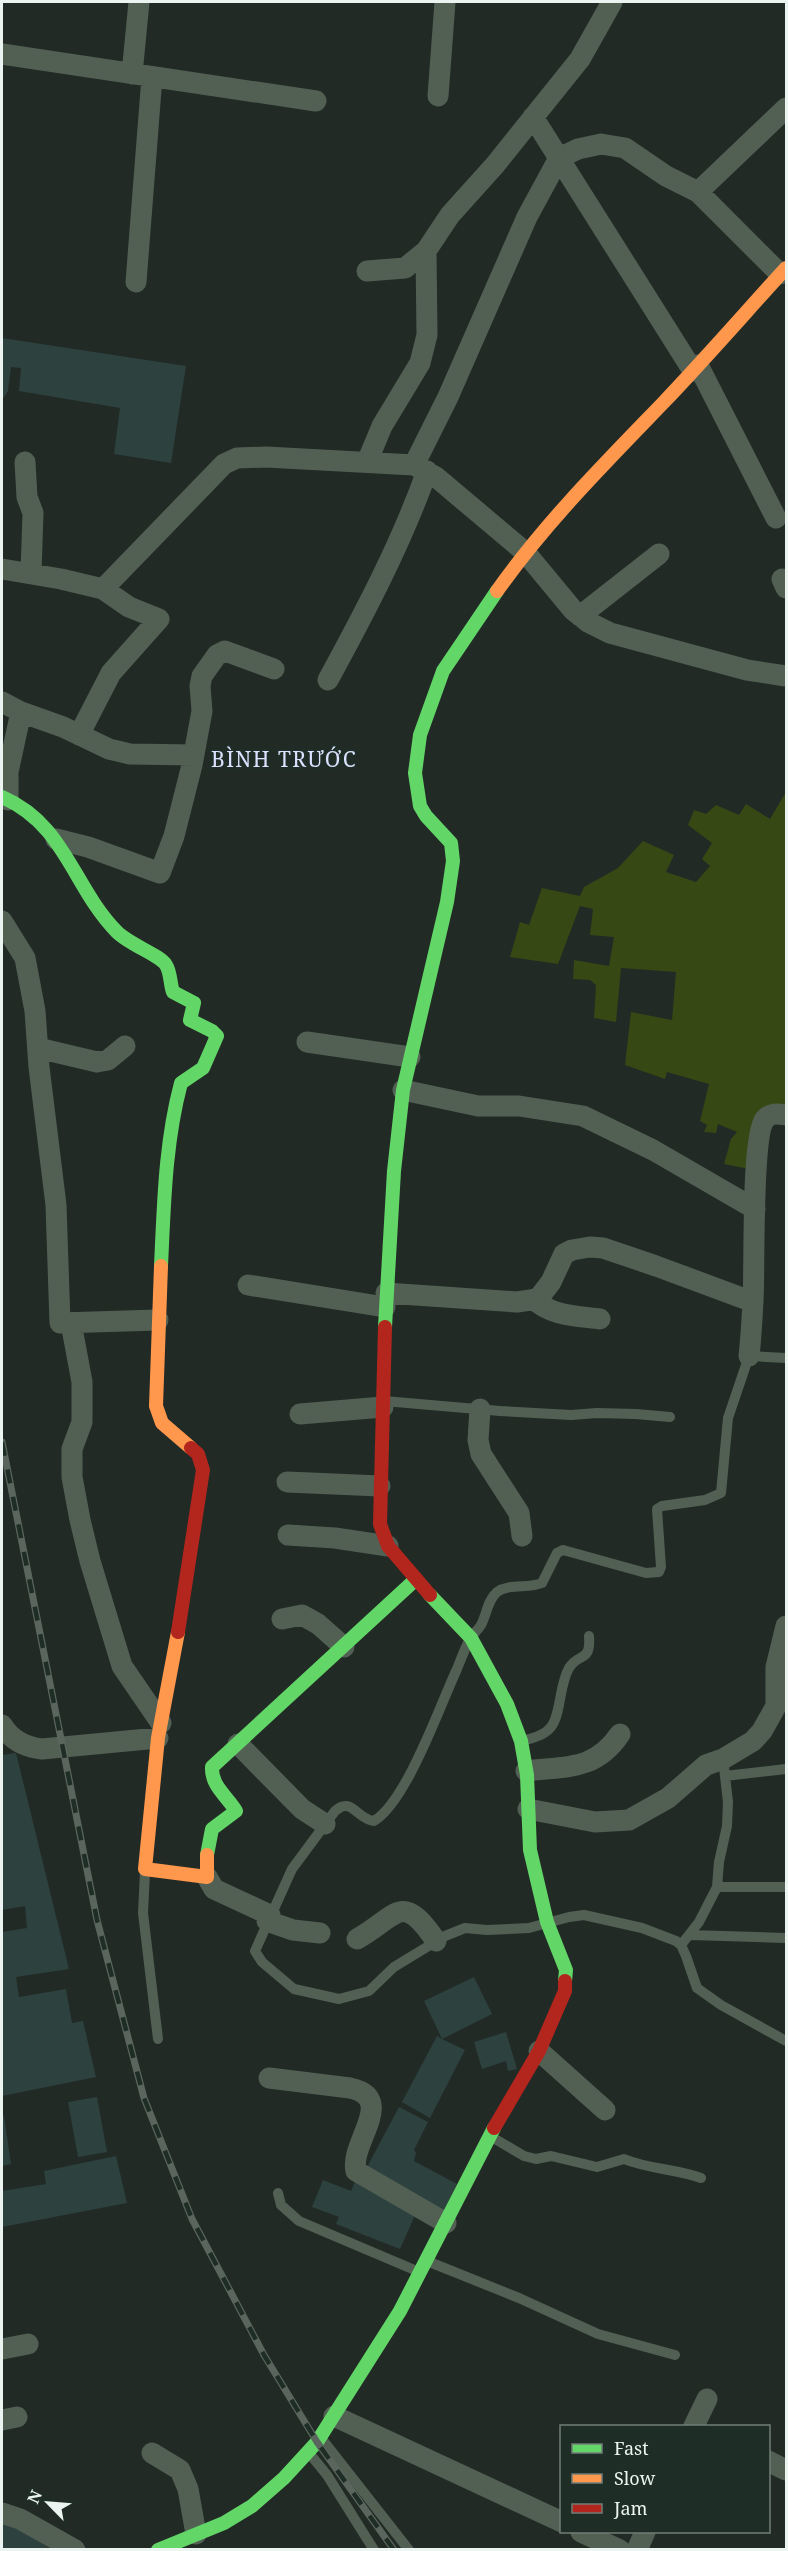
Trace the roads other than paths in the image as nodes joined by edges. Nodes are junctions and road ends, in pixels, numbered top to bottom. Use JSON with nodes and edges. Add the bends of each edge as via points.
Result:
{"nodes":[{"id":1,"x":139,"y":2,"type":"edge"},
{"id":2,"x":445,"y":2,"type":"edge"},
{"id":3,"x":612,"y":2,"type":"edge"},
{"id":4,"x":2,"y":54,"type":"edge"},
{"id":5,"x":142,"y":75,"type":"junction"},
{"id":6,"x":438,"y":96,"type":"dead end"},
{"id":7,"x":316,"y":101,"type":"dead end"},
{"id":8,"x":786,"y":108,"type":"edge"},
{"id":9,"x":533,"y":117,"type":"junction"},
{"id":10,"x":559,"y":158,"type":"junction"},
{"id":11,"x":698,"y":192,"type":"junction"},
{"id":12,"x":426,"y":251,"type":"junction"},
{"id":13,"x":368,"y":271,"type":"dead end"},
{"id":14,"x":783,"y":271,"type":"edge"},
{"id":15,"x":136,"y":282,"type":"dead end"},
{"id":16,"x":696,"y":368,"type":"junction"},
{"id":17,"x":25,"y":462,"type":"dead end"},
{"id":18,"x":367,"y":462,"type":"junction"},
{"id":19,"x":421,"y":468,"type":"junction"},
{"id":20,"x":776,"y":518,"type":"dead end"},
{"id":21,"x":525,"y":552,"type":"junction"},
{"id":22,"x":659,"y":554,"type":"dead end"},
{"id":23,"x":2,"y":568,"type":"edge"},
{"id":24,"x":31,"y":573,"type":"junction"},
{"id":25,"x":103,"y":590,"type":"junction"},
{"id":26,"x":580,"y":616,"type":"junction"},
{"id":27,"x":274,"y":669,"type":"dead end"},
{"id":28,"x":786,"y":676,"type":"edge"},
{"id":29,"x":328,"y":680,"type":"dead end"},
{"id":30,"x":2,"y":702,"type":"edge"},
{"id":31,"x":21,"y":712,"type":"junction"},
{"id":32,"x":79,"y":735,"type":"junction"},
{"id":33,"x":194,"y":755,"type":"junction"},
{"id":34,"x":5,"y":798,"type":"edge"},
{"id":35,"x":56,"y":839,"type":"junction"},
{"id":36,"x":2,"y":921,"type":"edge"},
{"id":37,"x":307,"y":1042,"type":"dead end"},
{"id":38,"x":125,"y":1046,"type":"dead end"},
{"id":39,"x":38,"y":1048,"type":"junction"},
{"id":40,"x":410,"y":1057,"type":"junction"},
{"id":41,"x":403,"y":1090,"type":"junction"},
{"id":42,"x":786,"y":1115,"type":"edge"},
{"id":43,"x":755,"y":1209,"type":"junction"},
{"id":44,"x":248,"y":1285,"type":"dead end"},
{"id":45,"x":534,"y":1299,"type":"junction"},
{"id":46,"x":386,"y":1300,"type":"junction"},
{"id":47,"x":753,"y":1302,"type":"junction"},
{"id":48,"x":158,"y":1320,"type":"junction"},
{"id":49,"x":600,"y":1320,"type":"dead end"},
{"id":50,"x":70,"y":1323,"type":"junction"},
{"id":51,"x":749,"y":1356,"type":"junction"},
{"id":52,"x":786,"y":1358,"type":"edge"},
{"id":53,"x":383,"y":1404,"type":"junction"},
{"id":54,"x":480,"y":1409,"type":"junction"},
{"id":55,"x":300,"y":1414,"type":"dead end"},
{"id":56,"x":670,"y":1417,"type":"dead end"},
{"id":57,"x":287,"y":1482,"type":"dead end"},
{"id":58,"x":380,"y":1486,"type":"junction"},
{"id":59,"x":288,"y":1535,"type":"dead end"},
{"id":60,"x":522,"y":1536,"type":"dead end"},
{"id":61,"x":388,"y":1546,"type":"junction"},
{"id":62,"x":415,"y":1580,"type":"junction"},
{"id":63,"x":282,"y":1619,"type":"dead end"},
{"id":64,"x":786,"y":1626,"type":"edge"},
{"id":65,"x":589,"y":1636,"type":"dead end"},
{"id":66,"x":471,"y":1638,"type":"junction"},
{"id":67,"x":344,"y":1647,"type":"junction"},
{"id":68,"x":2,"y":1725,"type":"edge"},
{"id":69,"x":159,"y":1730,"type":"junction"},
{"id":70,"x":620,"y":1734,"type":"dead end"},
{"id":71,"x":522,"y":1741,"type":"junction"},
{"id":72,"x":238,"y":1744,"type":"junction"},
{"id":73,"x":724,"y":1768,"type":"junction"},
{"id":74,"x":786,"y":1769,"type":"edge"},
{"id":75,"x":526,"y":1771,"type":"junction"},
{"id":76,"x":528,"y":1809,"type":"junction"},
{"id":77,"x":325,"y":1824,"type":"junction"},
{"id":78,"x":145,"y":1869,"type":"junction"},
{"id":79,"x":207,"y":1877,"type":"junction"},
{"id":80,"x":717,"y":1887,"type":"junction"},
{"id":81,"x":786,"y":1887,"type":"edge"},
{"id":82,"x":269,"y":1918,"type":"junction"},
{"id":83,"x":548,"y":1922,"type":"junction"},
{"id":84,"x":320,"y":1933,"type":"dead end"},
{"id":85,"x":690,"y":1935,"type":"junction"},
{"id":86,"x":786,"y":1938,"type":"edge"},
{"id":87,"x":357,"y":1939,"type":"dead end"},
{"id":88,"x":436,"y":1941,"type":"junction"},
{"id":89,"x":681,"y":1945,"type":"junction"},
{"id":90,"x":158,"y":2039,"type":"dead end"},
{"id":91,"x":786,"y":2041,"type":"edge"},
{"id":92,"x":539,"y":2051,"type":"junction"},
{"id":93,"x":269,"y":2078,"type":"dead end"},
{"id":94,"x":605,"y":2110,"type":"dead end"},
{"id":95,"x":489,"y":2136,"type":"junction"},
{"id":96,"x":701,"y":2178,"type":"dead end"},
{"id":97,"x":278,"y":2193,"type":"dead end"},
{"id":98,"x":446,"y":2223,"type":"junction"},
{"id":99,"x":424,"y":2267,"type":"junction"},
{"id":100,"x":28,"y":2344,"type":"dead end"},
{"id":101,"x":2,"y":2349,"type":"edge"},
{"id":102,"x":675,"y":2355,"type":"dead end"},
{"id":103,"x":707,"y":2398,"type":"dead end"},
{"id":104,"x":334,"y":2416,"type":"junction"},
{"id":105,"x":695,"y":2425,"type":"edge"},
{"id":106,"x":320,"y":2436,"type":"junction"},
{"id":107,"x":308,"y":2452,"type":"junction"},
{"id":108,"x":152,"y":2453,"type":"dead end"},
{"id":109,"x":770,"y":2463,"type":"edge"},
{"id":110,"x":786,"y":2470,"type":"edge"},
{"id":111,"x":2,"y":2513,"type":"edge"},
{"id":112,"x":560,"y":2522,"type":"edge"},
{"id":113,"x":583,"y":2533,"type":"edge"},
{"id":114,"x":645,"y":2533,"type":"edge"},
{"id":115,"x":196,"y":2534,"type":"junction"},
{"id":116,"x":75,"y":2550,"type":"edge"},
{"id":117,"x":158,"y":2550,"type":"edge"},
{"id":118,"x":374,"y":2550,"type":"edge"},
{"id":119,"x":409,"y":2550,"type":"edge"},
{"id":120,"x":620,"y":2550,"type":"edge"},
{"id":121,"x":637,"y":2550,"type":"edge"}],
"edges":[{"from":1,"to":5,"type":"street"},
{"from":2,"to":6,"type":"street"},
{"from":3,"to":9,"type":"street","via":[[580,59]]},
{"from":4,"to":5,"type":"street"},
{"from":5,"to":7,"type":"street"},
{"from":5,"to":15,"type":"street"},
{"from":8,"to":11,"type":"street"},
{"from":9,"to":10,"type":"street"},
{"from":9,"to":12,"type":"street","via":[[450,214]]},
{"from":10,"to":11,"type":"street","via":[[601,144],[625,148]]},
{"from":10,"to":16,"type":"street"},
{"from":10,"to":19,"type":"street","via":[[526,217]]},
{"from":11,"to":14,"type":"street"},
{"from":12,"to":13,"type":"street","via":[[405,268]]},
{"from":12,"to":18,"type":"street","via":[[428,335],[420,363],[382,426]]},
{"from":14,"to":16,"type":"street"},
{"from":16,"to":20,"type":"street"},
{"from":16,"to":21,"type":"street"},
{"from":17,"to":24,"type":"street","via":[[27,497],[33,513]]},
{"from":18,"to":19,"type":"street"},
{"from":18,"to":25,"type":"street","via":[[266,457],[237,458],[224,464]]},
{"from":19,"to":21,"type":"street"},
{"from":19,"to":29,"type":"street","via":[[409,520]]},
{"from":21,"to":26,"type":"street"},
{"from":21,"to":40,"type":"street","via":[[443,671],[420,735],[415,773],[420,806],[451,843],[453,861]]},
{"from":22,"to":26,"type":"street"},
{"from":23,"to":24,"type":"street"},
{"from":24,"to":25,"type":"street"},
{"from":25,"to":32,"type":"street","via":[[129,607],[159,619],[111,674]]},
{"from":26,"to":28,"type":"street","via":[[610,633],[747,670]]},
{"from":27,"to":33,"type":"street","via":[[225,651],[218,656],[202,676],[202,711]]},
{"from":30,"to":31,"type":"street"},
{"from":31,"to":32,"type":"street"},
{"from":31,"to":34,"type":"street"},
{"from":32,"to":33,"type":"street","via":[[120,752]]},
{"from":33,"to":35,"type":"street","via":[[174,836],[160,873]]},
{"from":34,"to":35,"type":"street","via":[[31,812]]},
{"from":35,"to":48,"type":"street","via":[[106,921],[125,940],[161,960],[173,992],[194,1003],[190,1020],[217,1036],[203,1068],[181,1083],[171,1120]]},
{"from":36,"to":39,"type":"street","via":[[25,958]]},
{"from":37,"to":40,"type":"street"},
{"from":38,"to":39,"type":"street","via":[[108,1060],[97,1062]]},
{"from":39,"to":50,"type":"street","via":[[55,1194],[60,1323]]},
{"from":40,"to":41,"type":"street"},
{"from":41,"to":43,"type":"street","via":[[478,1106],[519,1106],[583,1116],[653,1150]]},
{"from":41,"to":46,"type":"street"},
{"from":42,"to":43,"type":"street","via":[[772,1114],[763,1123]]},
{"from":43,"to":47,"type":"street"},
{"from":44,"to":46,"type":"street"},
{"from":45,"to":46,"type":"street"},
{"from":45,"to":47,"type":"street","via":[[547,1288],[564,1254],[590,1247],[603,1248]]},
{"from":45,"to":49,"type":"street","via":[[553,1311]]},
{"from":46,"to":53,"type":"street"},
{"from":47,"to":51,"type":"street"},
{"from":48,"to":50,"type":"street"},
{"from":48,"to":69,"type":"street","via":[[158,1415],[165,1427],[193,1447],[203,1470]]},
{"from":50,"to":69,"type":"street","via":[[82,1382],[82,1422],[72,1449],[72,1477],[80,1520],[123,1666]]},
{"from":51,"to":52,"type":"lane"},
{"from":51,"to":66,"type":"lane","via":[[728,1418],[721,1493],[657,1509],[659,1572],[646,1573],[559,1551],[542,1583],[497,1593]]},
{"from":53,"to":54,"type":"lane"},
{"from":53,"to":55,"type":"street"},
{"from":53,"to":58,"type":"street"},
{"from":54,"to":56,"type":"lane"},
{"from":54,"to":60,"type":"street","via":[[481,1454],[519,1513]]},
{"from":57,"to":58,"type":"street"},
{"from":58,"to":61,"type":"street","via":[[380,1524]]},
{"from":59,"to":61,"type":"street"},
{"from":61,"to":62,"type":"street"},
{"from":62,"to":66,"type":"street"},
{"from":62,"to":67,"type":"street"},
{"from":63,"to":67,"type":"street","via":[[302,1615]]},
{"from":64,"to":73,"type":"street","via":[[776,1668],[776,1706],[753,1741]]},
{"from":65,"to":71,"type":"lane","via":[[590,1649],[573,1664],[566,1677],[554,1723],[547,1732]]},
{"from":66,"to":71,"type":"street"},
{"from":66,"to":77,"type":"lane","via":[[409,1776],[381,1817],[368,1820],[350,1806],[341,1805]]},
{"from":67,"to":72,"type":"street"},
{"from":68,"to":69,"type":"street","via":[[12,1738],[42,1749]]},
{"from":69,"to":78,"type":"street"},
{"from":70,"to":75,"type":"street","via":[[606,1752],[583,1764]]},
{"from":71,"to":75,"type":"street"},
{"from":72,"to":77,"type":"street","via":[[302,1809]]},
{"from":72,"to":79,"type":"street","via":[[212,1767],[215,1785],[236,1810],[216,1823],[209,1836]]},
{"from":73,"to":74,"type":"lane"},
{"from":73,"to":76,"type":"street","via":[[706,1765],[668,1798],[629,1820],[595,1822]]},
{"from":73,"to":80,"type":"lane","via":[[727,1826]]},
{"from":75,"to":76,"type":"street"},
{"from":76,"to":83,"type":"street","via":[[530,1850]]},
{"from":77,"to":82,"type":"lane","via":[[292,1869]]},
{"from":78,"to":79,"type":"street"},
{"from":78,"to":90,"type":"lane","via":[[143,1913]]},
{"from":79,"to":82,"type":"street","via":[[214,1889]]},
{"from":80,"to":81,"type":"lane"},
{"from":80,"to":85,"type":"lane"},
{"from":82,"to":84,"type":"street","via":[[293,1930]]},
{"from":82,"to":88,"type":"lane","via":[[255,1951],[257,1958],[294,1989],[339,1999],[369,1991],[394,1967]]},
{"from":83,"to":88,"type":"lane","via":[[529,1928],[465,1928]]},
{"from":83,"to":89,"type":"lane","via":[[584,1916],[662,1934]]},
{"from":83,"to":92,"type":"street","via":[[567,1980],[560,2006]]},
{"from":85,"to":86,"type":"lane"},
{"from":85,"to":89,"type":"lane"},
{"from":87,"to":88,"type":"street","via":[[389,1916],[403,1911],[417,1916]]},
{"from":89,"to":91,"type":"lane","via":[[697,1988]]},
{"from":92,"to":94,"type":"street"},
{"from":92,"to":95,"type":"street"},
{"from":93,"to":98,"type":"street","via":[[350,2088],[368,2095],[372,2108],[356,2158],[356,2171]]},
{"from":95,"to":96,"type":"lane","via":[[536,2159],[550,2156],[597,2167],[624,2159]]},
{"from":95,"to":98,"type":"street"},
{"from":97,"to":99,"type":"lane","via":[[281,2205],[299,2221]]},
{"from":98,"to":99,"type":"street"},
{"from":99,"to":102,"type":"lane","via":[[598,2334]]},
{"from":99,"to":104,"type":"street"},
{"from":100,"to":101,"type":"street"},
{"from":103,"to":105,"type":"street"},
{"from":104,"to":106,"type":"street"},
{"from":104,"to":112,"type":"street"},
{"from":106,"to":107,"type":"street"},
{"from":106,"to":119,"type":"lane"},
{"from":107,"to":115,"type":"street","via":[[252,2506]]},
{"from":107,"to":118,"type":"lane"},
{"from":108,"to":115,"type":"street","via":[[180,2470],[188,2489]]},
{"from":109,"to":110,"type":"street"},
{"from":111,"to":116,"type":"street"},
{"from":113,"to":120,"type":"street"},
{"from":114,"to":121,"type":"street"},
{"from":115,"to":117,"type":"street"}]}
